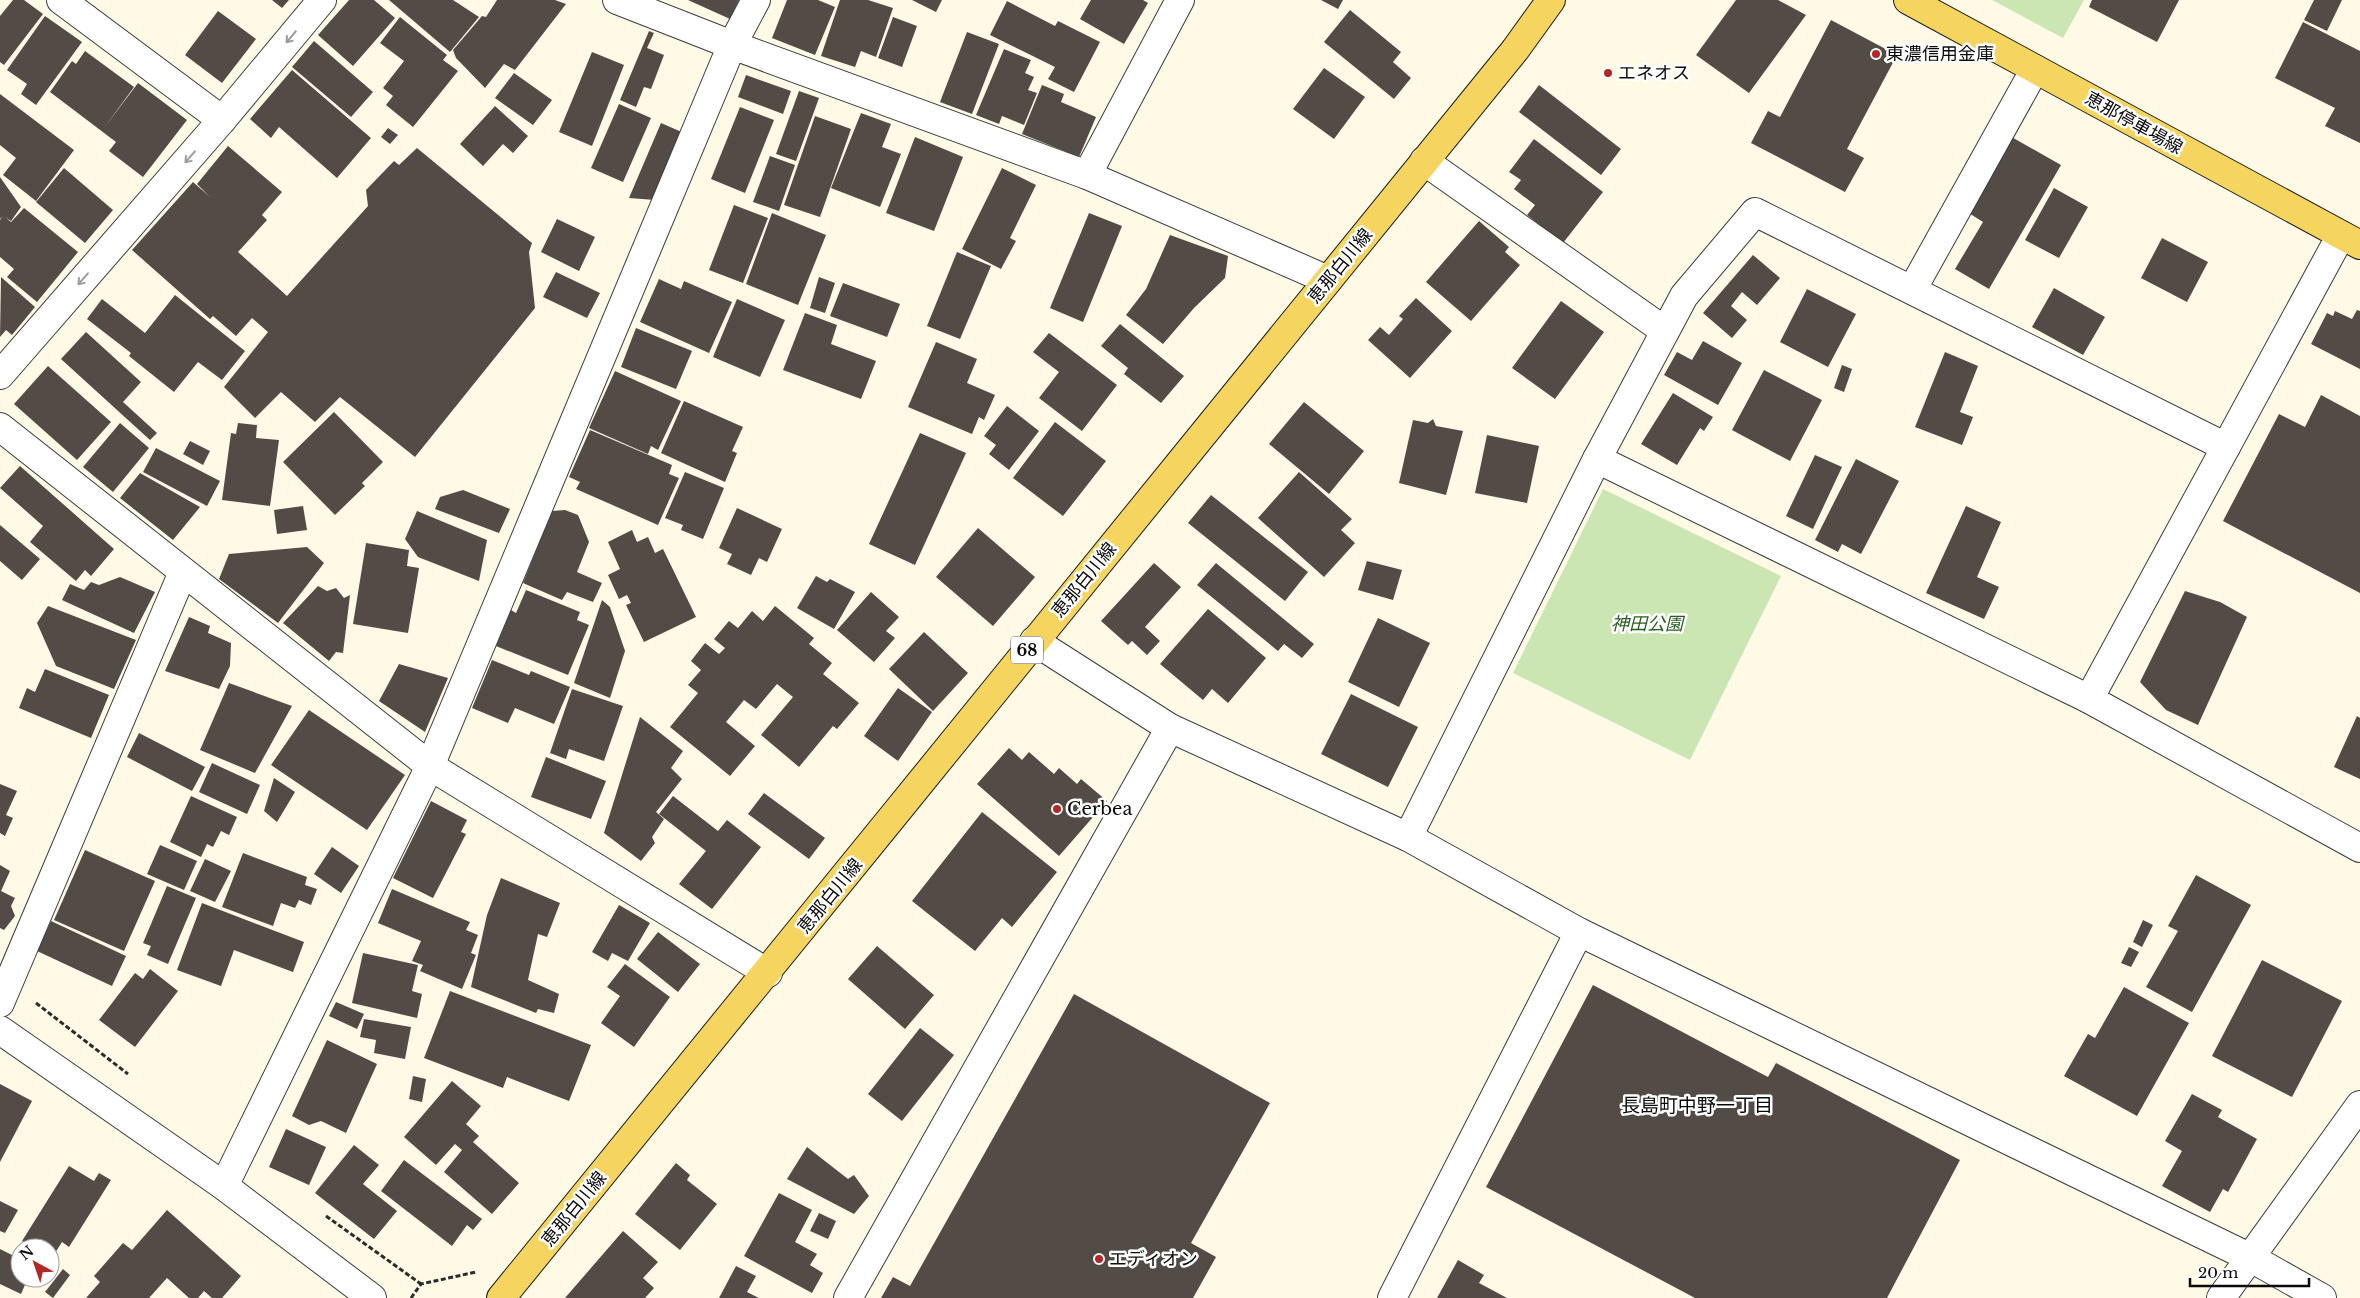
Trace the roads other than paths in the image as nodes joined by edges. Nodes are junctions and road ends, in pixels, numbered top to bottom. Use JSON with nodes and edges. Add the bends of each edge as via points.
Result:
{"nodes":[{"id":1,"x":61,"y":0,"type":"edge"},
{"id":2,"x":322,"y":0,"type":"edge"},
{"id":3,"x":616,"y":0,"type":"edge"},
{"id":4,"x":756,"y":0,"type":"edge"},
{"id":5,"x":1180,"y":0,"type":"edge"},
{"id":6,"x":1550,"y":0,"type":"edge"},
{"id":7,"x":1908,"y":0,"type":"edge"},
{"id":8,"x":732,"y":45,"type":"junction"},
{"id":9,"x":2035,"y":69,"type":"junction"},
{"id":10,"x":222,"y":120,"type":"junction"},
{"id":11,"x":1424,"y":161,"type":"junction"},
{"id":12,"x":1087,"y":175,"type":"junction"},
{"id":13,"x":2350,"y":240,"type":"edge"},
{"id":14,"x":1328,"y":280,"type":"junction"},
{"id":15,"x":1912,"y":290,"type":"junction"},
{"id":16,"x":1665,"y":331,"type":"junction"},
{"id":17,"x":0,"y":375,"type":"edge"},
{"id":18,"x":0,"y":427,"type":"edge"},
{"id":19,"x":2226,"y":447,"type":"junction"},
{"id":20,"x":1597,"y":459,"type":"junction"},
{"id":21,"x":183,"y":572,"type":"junction"},
{"id":22,"x":1034,"y":641,"type":"junction"},
{"id":23,"x":2089,"y":699,"type":"junction"},
{"id":24,"x":1170,"y":728,"type":"junction"},
{"id":25,"x":430,"y":766,"type":"junction"},
{"id":26,"x":1408,"y":837,"type":"junction"},
{"id":27,"x":2360,"y":848,"type":"edge"},
{"id":28,"x":1579,"y":932,"type":"junction"},
{"id":29,"x":768,"y":973,"type":"junction"},
{"id":30,"x":0,"y":1003,"type":"edge"},
{"id":31,"x":0,"y":1030,"type":"edge"},
{"id":32,"x":2360,"y":1105,"type":"edge"},
{"id":33,"x":224,"y":1186,"type":"junction"},
{"id":34,"x":2251,"y":1258,"type":"junction"},
{"id":35,"x":503,"y":1296,"type":"edge"},
{"id":36,"x":372,"y":1298,"type":"edge"},
{"id":37,"x":848,"y":1298,"type":"edge"},
{"id":38,"x":1392,"y":1298,"type":"edge"},
{"id":39,"x":2222,"y":1298,"type":"edge"},
{"id":40,"x":2322,"y":1298,"type":"edge"}],
"edges":[{"from":1,"to":10,"type":"street"},
{"from":2,"to":10,"type":"street","one_way":true},
{"from":3,"to":8,"type":"street"},
{"from":4,"to":8,"type":"street"},
{"from":5,"to":12,"type":"street"},
{"from":6,"to":11,"type":"main road","name":"恵那白川線","number":"68","via":[[1515,50]]},
{"from":7,"to":9,"type":"main road","name":"恵那停車場線"},
{"from":8,"to":12,"type":"street"},
{"from":8,"to":25,"type":"street"},
{"from":9,"to":13,"type":"main road","name":"恵那停車場線"},
{"from":9,"to":15,"type":"street"},
{"from":10,"to":17,"type":"street","one_way":true},
{"from":11,"to":14,"type":"main road","name":"恵那白川線","number":"68"},
{"from":11,"to":16,"type":"street"},
{"from":12,"to":14,"type":"street"},
{"from":13,"to":19,"type":"street"},
{"from":14,"to":22,"type":"main road","name":"恵那白川線","number":"68"},
{"from":15,"to":16,"type":"street","via":[[1754,212],[1684,296]]},
{"from":15,"to":19,"type":"street"},
{"from":16,"to":20,"type":"street"},
{"from":18,"to":21,"type":"street"},
{"from":19,"to":23,"type":"street"},
{"from":20,"to":23,"type":"street"},
{"from":20,"to":26,"type":"street"},
{"from":21,"to":25,"type":"street"},
{"from":21,"to":30,"type":"street"},
{"from":22,"to":24,"type":"street"},
{"from":22,"to":29,"type":"main road","name":"恵那白川線","number":"68"},
{"from":23,"to":27,"type":"street"},
{"from":24,"to":26,"type":"street"},
{"from":24,"to":37,"type":"street"},
{"from":25,"to":29,"type":"street"},
{"from":25,"to":33,"type":"street"},
{"from":26,"to":28,"type":"street"},
{"from":28,"to":34,"type":"street"},
{"from":28,"to":38,"type":"street"},
{"from":29,"to":35,"type":"main road","name":"恵那白川線","number":"68"},
{"from":31,"to":33,"type":"street"},
{"from":32,"to":34,"type":"street"},
{"from":33,"to":36,"type":"street"},
{"from":34,"to":39,"type":"street"},
{"from":34,"to":40,"type":"street"}]}
